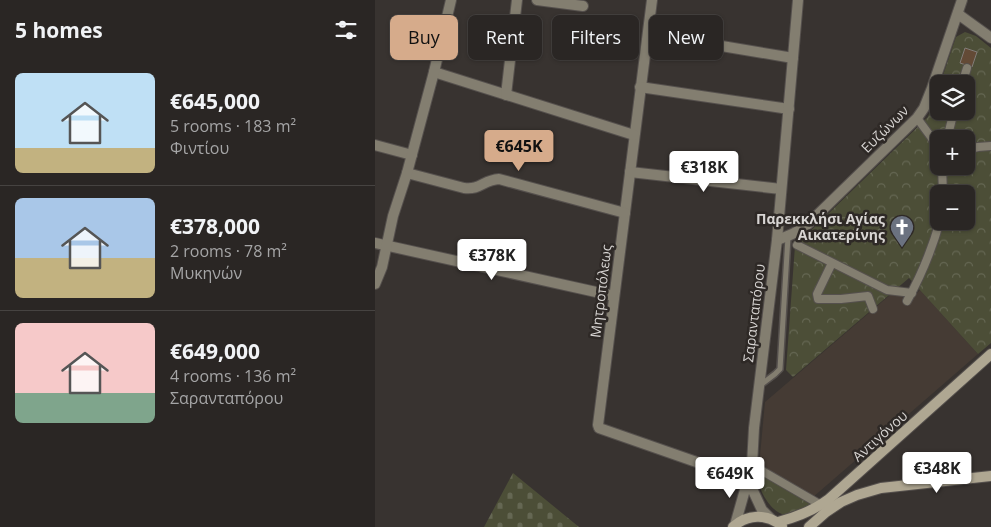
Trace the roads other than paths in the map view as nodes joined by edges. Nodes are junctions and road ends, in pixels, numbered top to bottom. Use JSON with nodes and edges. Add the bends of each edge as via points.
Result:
{"nodes":[{"id":1,"x":451,"y":0,"type":"edge"},
{"id":2,"x":517,"y":0,"type":"edge"},
{"id":3,"x":537,"y":0,"type":"edge"},
{"id":4,"x":652,"y":0,"type":"edge"},
{"id":5,"x":798,"y":0,"type":"edge"},
{"id":6,"x":962,"y":0,"type":"edge"},
{"id":7,"x":583,"y":6,"type":"dead end"},
{"id":8,"x":957,"y":14,"type":"junction"},
{"id":9,"x":991,"y":38,"type":"edge"},
{"id":10,"x":723,"y":46,"type":"edge"},
{"id":11,"x":793,"y":58,"type":"junction"},
{"id":12,"x":967,"y":68,"type":"dead end"},
{"id":13,"x":435,"y":72,"type":"junction"},
{"id":14,"x":965,"y":75,"type":"edge"},
{"id":15,"x":640,"y":87,"type":"junction"},
{"id":16,"x":506,"y":95,"type":"junction"},
{"id":17,"x":789,"y":109,"type":"junction"},
{"id":18,"x":917,"y":118,"type":"junction"},
{"id":19,"x":634,"y":135,"type":"junction"},
{"id":20,"x":930,"y":136,"type":"edge"},
{"id":21,"x":375,"y":145,"type":"edge"},
{"id":22,"x":991,"y":146,"type":"edge"},
{"id":23,"x":975,"y":148,"type":"edge"},
{"id":24,"x":413,"y":155,"type":"junction"},
{"id":25,"x":630,"y":172,"type":"junction"},
{"id":26,"x":407,"y":173,"type":"junction"},
{"id":27,"x":781,"y":190,"type":"junction"},
{"id":28,"x":625,"y":213,"type":"junction"},
{"id":29,"x":937,"y":230,"type":"edge"},
{"id":30,"x":788,"y":237,"type":"junction"},
{"id":31,"x":777,"y":240,"type":"junction"},
{"id":32,"x":375,"y":243,"type":"edge"},
{"id":33,"x":386,"y":245,"type":"junction"},
{"id":34,"x":797,"y":245,"type":"dead end"},
{"id":35,"x":833,"y":263,"type":"junction"},
{"id":36,"x":375,"y":284,"type":"edge"},
{"id":37,"x":912,"y":292,"type":"junction"},
{"id":38,"x":614,"y":296,"type":"junction"},
{"id":39,"x":907,"y":301,"type":"dead end"},
{"id":40,"x":873,"y":309,"type":"dead end"},
{"id":41,"x":991,"y":354,"type":"edge"},
{"id":42,"x":759,"y":387,"type":"junction"},
{"id":43,"x":752,"y":465,"type":"junction"},
{"id":44,"x":991,"y":476,"type":"edge"},
{"id":45,"x":748,"y":480,"type":"junction"},
{"id":46,"x":824,"y":508,"type":"junction"},
{"id":47,"x":777,"y":523,"type":"edge"},
{"id":48,"x":734,"y":526,"type":"edge"},
{"id":49,"x":809,"y":527,"type":"edge"}],
"edges":[{"from":1,"to":13,"type":"street"},
{"from":2,"to":16,"type":"street"},
{"from":3,"to":7,"type":"street"},
{"from":4,"to":15,"type":"street","name":"Μητροπόλεως"},
{"from":5,"to":11,"type":"street","name":"Σαρανταπόρου"},
{"from":6,"to":8,"type":"street","name":"Ευζώνων"},
{"from":8,"to":9,"type":"street"},
{"from":8,"to":18,"type":"street","name":"Ευζώνων","via":[[932,88]]},
{"from":10,"to":11,"type":"street"},
{"from":11,"to":17,"type":"street","name":"Σαρανταπόρου"},
{"from":12,"to":14,"type":"street"},
{"from":13,"to":16,"type":"street"},
{"from":13,"to":24,"type":"street"},
{"from":15,"to":17,"type":"street"},
{"from":15,"to":19,"type":"street","name":"Μητροπόλεως"},
{"from":16,"to":19,"type":"street"},
{"from":17,"to":27,"type":"street","name":"Σαρανταπόρου"},
{"from":18,"to":20,"type":"street"},
{"from":18,"to":30,"type":"street","name":"Ευζώνων","via":[[802,230]]},
{"from":19,"to":25,"type":"street","name":"Μητροπόλεως"},
{"from":21,"to":24,"type":"street"},
{"from":22,"to":23,"type":"street"},
{"from":24,"to":26,"type":"street"},
{"from":25,"to":27,"type":"street"},
{"from":25,"to":28,"type":"street","name":"Μητροπόλεως"},
{"from":26,"to":28,"type":"street","via":[[471,189],[499,179]]},
{"from":26,"to":33,"type":"street"},
{"from":27,"to":31,"type":"street","name":"Σαρανταπόρου"},
{"from":28,"to":38,"type":"street","name":"Μητροπόλεως"},
{"from":29,"to":37,"type":"street"},
{"from":30,"to":31,"type":"street","name":"Ευζώνων"},
{"from":30,"to":42,"type":"lane","via":[[780,369]]},
{"from":31,"to":42,"type":"street","name":"Σαρανταπόρου"},
{"from":32,"to":33,"type":"street"},
{"from":33,"to":36,"type":"street"},
{"from":33,"to":38,"type":"street"},
{"from":34,"to":35,"type":"street"},
{"from":35,"to":37,"type":"street","via":[[887,290]]},
{"from":35,"to":40,"type":"street","via":[[817,294],[818,299],[869,296]]},
{"from":37,"to":39,"type":"street"},
{"from":38,"to":45,"type":"street","name":"Μητροπόλεως","via":[[597,422],[599,428]]},
{"from":41,"to":46,"type":"main road","name":"Αντιγόνου","via":[[843,487]]},
{"from":42,"to":43,"type":"street","name":"Σαρανταπόρου"},
{"from":43,"to":45,"type":"street","name":"Σαρανταπόρου"},
{"from":43,"to":46,"type":"street"},
{"from":44,"to":46,"type":"main road","via":[[881,488]]},
{"from":45,"to":47,"type":"street","via":[[762,510]]},
{"from":45,"to":48,"type":"street","name":"Σαρανταπόρου"},
{"from":46,"to":47,"type":"main road","name":"Αντιγόνου"},
{"from":46,"to":49,"type":"main road"},
{"from":47,"to":48,"type":"main road","name":"Αντιγόνου","via":[[761,516],[743,520]]}]}
